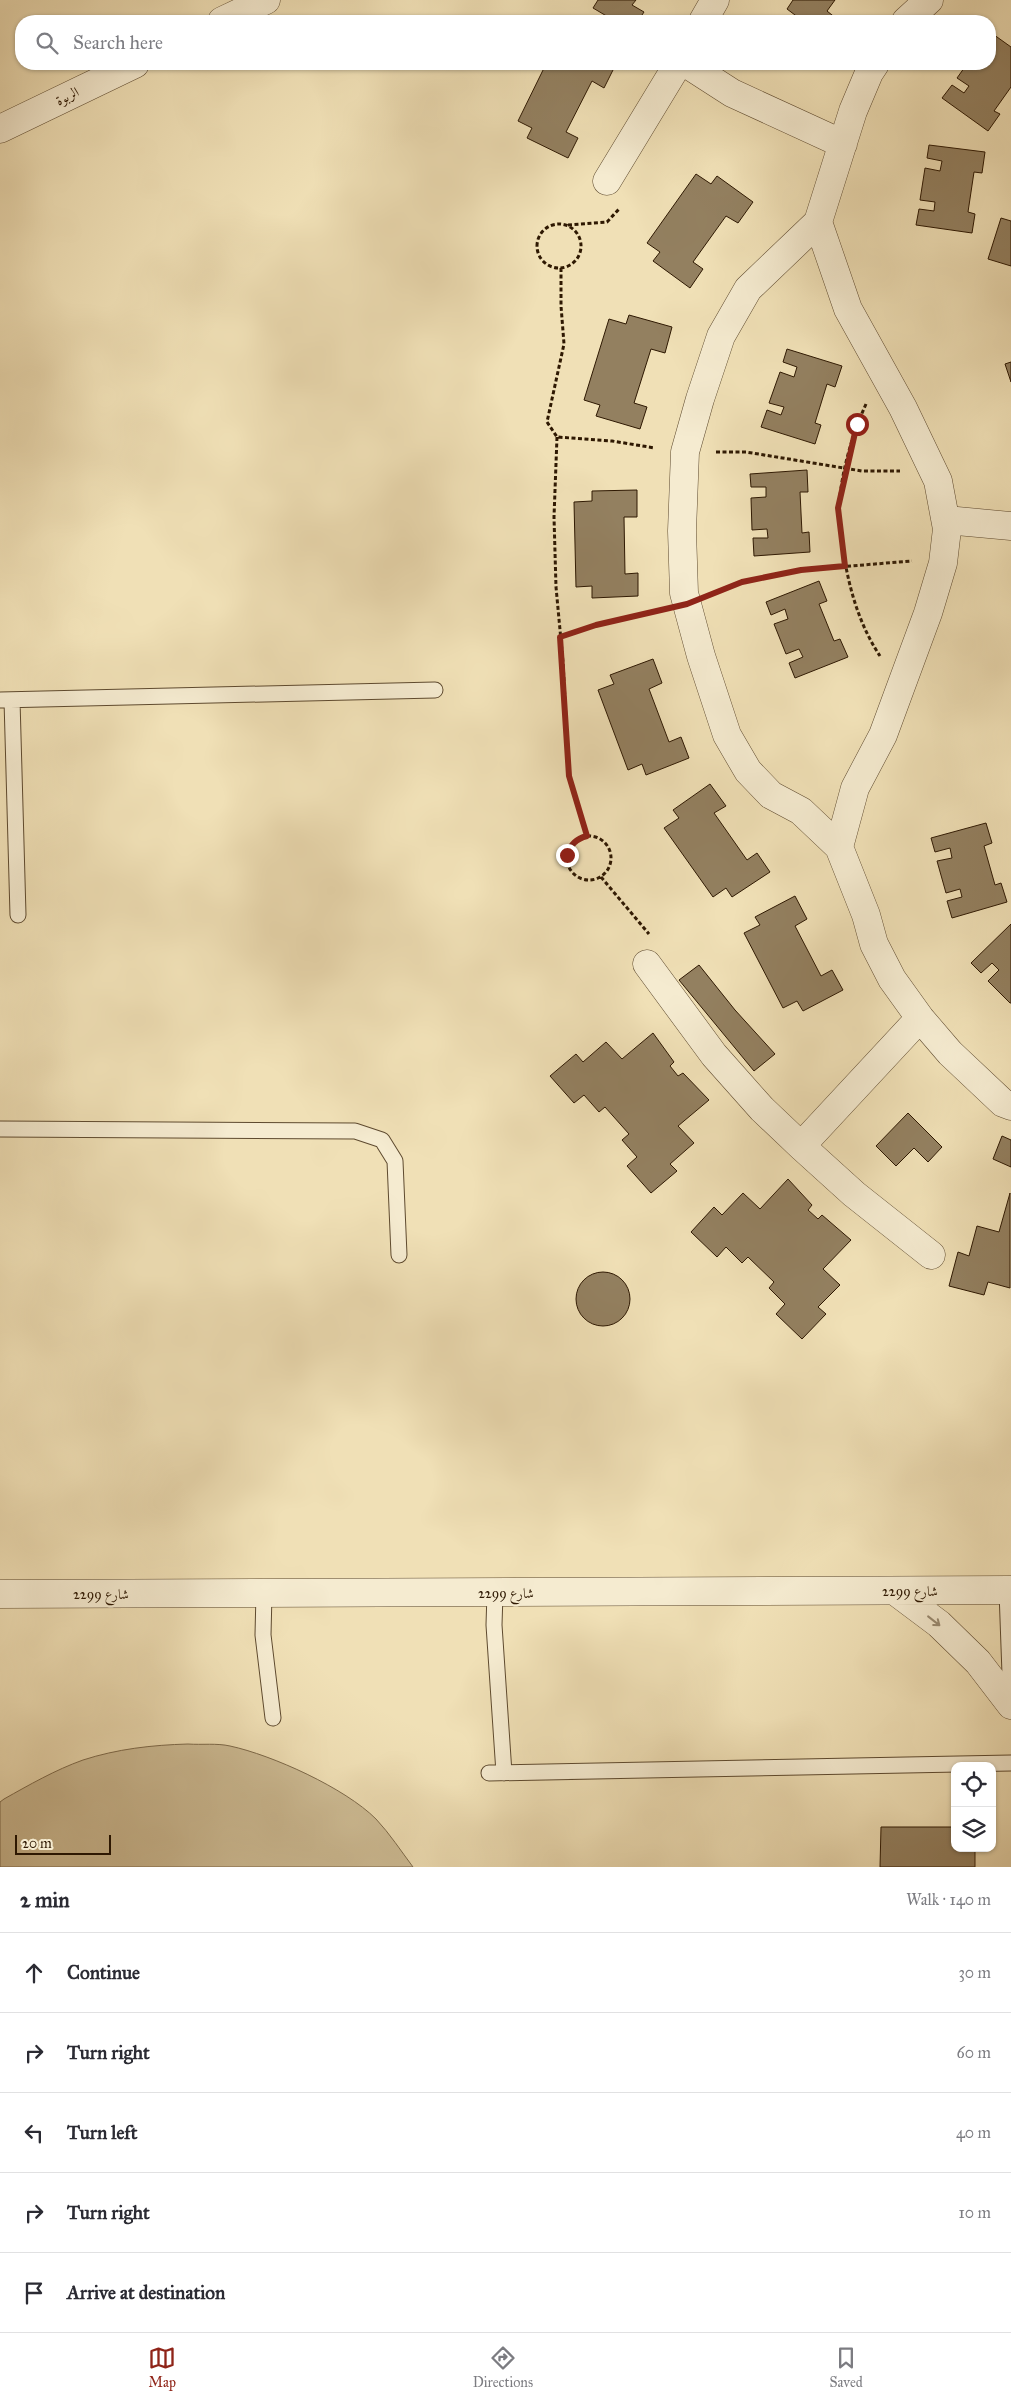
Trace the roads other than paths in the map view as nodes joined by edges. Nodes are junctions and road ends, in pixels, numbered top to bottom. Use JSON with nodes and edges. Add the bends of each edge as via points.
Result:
{"nodes":[{"id":1,"x":266,"y":0,"type":"edge"},
{"id":2,"x":715,"y":0,"type":"edge"},
{"id":3,"x":929,"y":0,"type":"edge"},
{"id":4,"x":235,"y":15,"type":"edge"},
{"id":5,"x":706,"y":15,"type":"edge"},
{"id":6,"x":913,"y":15,"type":"edge"},
{"id":7,"x":122,"y":70,"type":"edge"},
{"id":8,"x":674,"y":70,"type":"edge"},
{"id":9,"x":696,"y":70,"type":"edge"},
{"id":10,"x":871,"y":70,"type":"edge"},
{"id":11,"x":1,"y":124,"type":"edge"},
{"id":12,"x":843,"y":144,"type":"junction"},
{"id":13,"x":607,"y":181,"type":"dead end"},
{"id":14,"x":818,"y":222,"type":"junction"},
{"id":15,"x":946,"y":520,"type":"junction"},
{"id":16,"x":1011,"y":526,"type":"edge"},
{"id":17,"x":435,"y":690,"type":"dead end"},
{"id":18,"x":6,"y":700,"type":"edge"},
{"id":19,"x":839,"y":847,"type":"junction"},
{"id":20,"x":18,"y":915,"type":"dead end"},
{"id":21,"x":647,"y":964,"type":"road end"},
{"id":22,"x":920,"y":1018,"type":"junction"},
{"id":23,"x":1011,"y":1106,"type":"edge"},
{"id":24,"x":0,"y":1129,"type":"edge"},
{"id":25,"x":801,"y":1146,"type":"junction"},
{"id":26,"x":400,"y":1255,"type":"dead end"},
{"id":27,"x":931,"y":1255,"type":"dead end"},
{"id":28,"x":895,"y":1591,"type":"junction"},
{"id":29,"x":1009,"y":1591,"type":"edge"},
{"id":30,"x":264,"y":1593,"type":"junction"},
{"id":31,"x":495,"y":1593,"type":"junction"},
{"id":32,"x":0,"y":1594,"type":"edge"},
{"id":33,"x":1011,"y":1705,"type":"edge"},
{"id":34,"x":1011,"y":1717,"type":"edge"},
{"id":35,"x":273,"y":1718,"type":"dead end"},
{"id":36,"x":1011,"y":1763,"type":"edge"}],
"edges":[{"from":1,"to":4,"type":"street"},
{"from":2,"to":5,"type":"street"},
{"from":3,"to":6,"type":"street"},
{"from":7,"to":11,"type":"street","name":"الربوة"},
{"from":8,"to":13,"type":"street"},
{"from":9,"to":12,"type":"street","via":[[732,93]]},
{"from":10,"to":12,"type":"street"},
{"from":12,"to":14,"type":"street"},
{"from":14,"to":15,"type":"street","via":[[848,309],[933,470]]},
{"from":14,"to":19,"type":"street","via":[[748,289],[721,336],[685,452],[684,594],[727,735],[748,771],[771,795],[800,811]]},
{"from":15,"to":16,"type":"street"},
{"from":15,"to":19,"type":"street","via":[[943,563],[928,613],[883,735],[856,788]]},
{"from":17,"to":18,"type":"lane"},
{"from":18,"to":20,"type":"lane"},
{"from":19,"to":22,"type":"street","via":[[866,914],[874,944],[892,979]]},
{"from":21,"to":25,"type":"street","via":[[714,1054],[762,1109]]},
{"from":22,"to":23,"type":"street","via":[[950,1053],[1003,1103]]},
{"from":22,"to":25,"type":"street"},
{"from":24,"to":26,"type":"lane","via":[[355,1131],[382,1140],[395,1161]]},
{"from":25,"to":27,"type":"street","via":[[854,1194]]},
{"from":28,"to":29,"type":"street","name":"شارع 2299"},
{"from":28,"to":31,"type":"street","name":"شارع 2299"},
{"from":28,"to":33,"type":"street","one_way":true,"via":[[939,1624],[978,1662]]},
{"from":29,"to":33,"type":"lane"},
{"from":30,"to":31,"type":"street","name":"شارع 2299"},
{"from":30,"to":32,"type":"street","name":"شارع 2299"},
{"from":30,"to":35,"type":"lane","via":[[263,1635]]},
{"from":31,"to":36,"type":"lane","via":[[496,1773]]},
{"from":33,"to":34,"type":"lane"}]}
